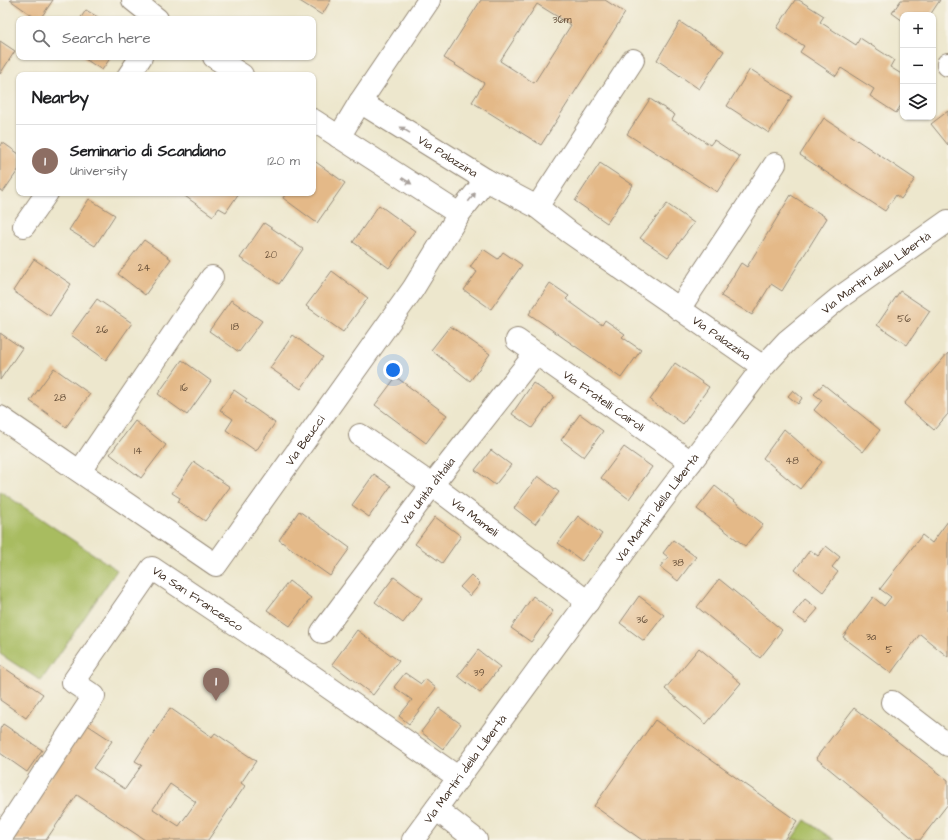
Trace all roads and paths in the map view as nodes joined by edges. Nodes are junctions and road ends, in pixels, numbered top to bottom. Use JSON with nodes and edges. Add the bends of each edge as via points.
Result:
{"nodes":[{"id":1,"x":133,"y":0,"type":"edge"},
{"id":2,"x":429,"y":0,"type":"edge"},
{"id":3,"x":153,"y":16,"type":"edge"},
{"id":4,"x":140,"y":60,"type":"edge"},
{"id":5,"x":219,"y":60,"type":"edge"},
{"id":6,"x":633,"y":60,"type":"dead end"},
{"id":7,"x":131,"y":72,"type":"edge"},
{"id":8,"x":237,"y":72,"type":"edge"},
{"id":9,"x":360,"y":102,"type":"junction"},
{"id":10,"x":316,"y":122,"type":"edge"},
{"id":11,"x":339,"y":137,"type":"junction"},
{"id":12,"x":775,"y":164,"type":"dead end"},
{"id":13,"x":486,"y":180,"type":"junction"},
{"id":14,"x":45,"y":196,"type":"edge"},
{"id":15,"x":537,"y":207,"type":"junction"},
{"id":16,"x":458,"y":214,"type":"junction"},
{"id":17,"x":948,"y":221,"type":"edge"},
{"id":18,"x":24,"y":226,"type":"dead end"},
{"id":19,"x":212,"y":277,"type":"dead end"},
{"id":20,"x":679,"y":309,"type":"junction"},
{"id":21,"x":517,"y":340,"type":"dead end"},
{"id":22,"x":536,"y":353,"type":"junction"},
{"id":23,"x":764,"y":367,"type":"junction"},
{"id":24,"x":0,"y":417,"type":"edge"},
{"id":25,"x":360,"y":435,"type":"dead end"},
{"id":26,"x":691,"y":462,"type":"junction"},
{"id":27,"x":80,"y":471,"type":"junction"},
{"id":28,"x":432,"y":485,"type":"junction"},
{"id":29,"x":588,"y":602,"type":"junction"},
{"id":30,"x":322,"y":632,"type":"dead end"},
{"id":31,"x":892,"y":702,"type":"dead end"},
{"id":32,"x":948,"y":746,"type":"edge"},
{"id":33,"x":459,"y":778,"type":"junction"},
{"id":34,"x":436,"y":809,"type":"junction"},
{"id":35,"x":0,"y":839,"type":"edge"},
{"id":36,"x":413,"y":840,"type":"edge"},
{"id":37,"x":476,"y":840,"type":"edge"}],
"edges":[{"from":1,"to":3,"type":"street"},
{"from":2,"to":9,"type":"street"},
{"from":4,"to":7,"type":"street"},
{"from":5,"to":8,"type":"street"},
{"from":6,"to":15,"type":"street"},
{"from":9,"to":11,"type":"street"},
{"from":13,"to":9,"type":"street","name":"Via Palazzina","one_way":true},
{"from":10,"to":11,"type":"street"},
{"from":11,"to":16,"type":"street","one_way":true},
{"from":12,"to":20,"type":"street","name":"Via Palazzina"},
{"from":13,"to":15,"type":"street","name":"Via Palazzina"},
{"from":16,"to":13,"type":"street","name":"Via Beucci","one_way":true},
{"from":14,"to":18,"type":"street"},
{"from":15,"to":20,"type":"street","name":"Via Palazzina"},
{"from":16,"to":27,"type":"street","name":"Via Beucci","via":[[413,289],[216,565]]},
{"from":17,"to":23,"type":"street","name":"Via Martiri della Libertà","via":[[839,298],[787,341]]},
{"from":19,"to":27,"type":"street"},
{"from":20,"to":23,"type":"street","name":"Via Palazzina"},
{"from":21,"to":22,"type":"street","name":"Via Fratelli Cairoli"},
{"from":22,"to":26,"type":"street","name":"Via Fratelli Cairoli"},
{"from":22,"to":28,"type":"street","name":"Via Unità d'Italia"},
{"from":23,"to":26,"type":"street","name":"Via Martiri della Libertà"},
{"from":24,"to":27,"type":"street","name":"Via Beucci"},
{"from":25,"to":28,"type":"street","name":"Via Mameli"},
{"from":26,"to":29,"type":"street","name":"Via Martiri della Libertà"},
{"from":28,"to":29,"type":"street","name":"Via Mameli"},
{"from":28,"to":30,"type":"street","name":"Via Unità d'Italia"},
{"from":29,"to":33,"type":"street","name":"Via Martiri della Libertà"},
{"from":31,"to":32,"type":"street"},
{"from":33,"to":34,"type":"street","name":"Via Martiri della Libertà"},
{"from":33,"to":35,"type":"street","name":"Via San Francesco","via":[[152,568],[73,682],[94,696]]},
{"from":34,"to":36,"type":"street","name":"Via Martiri della Libertà"},
{"from":34,"to":37,"type":"street"}]}
